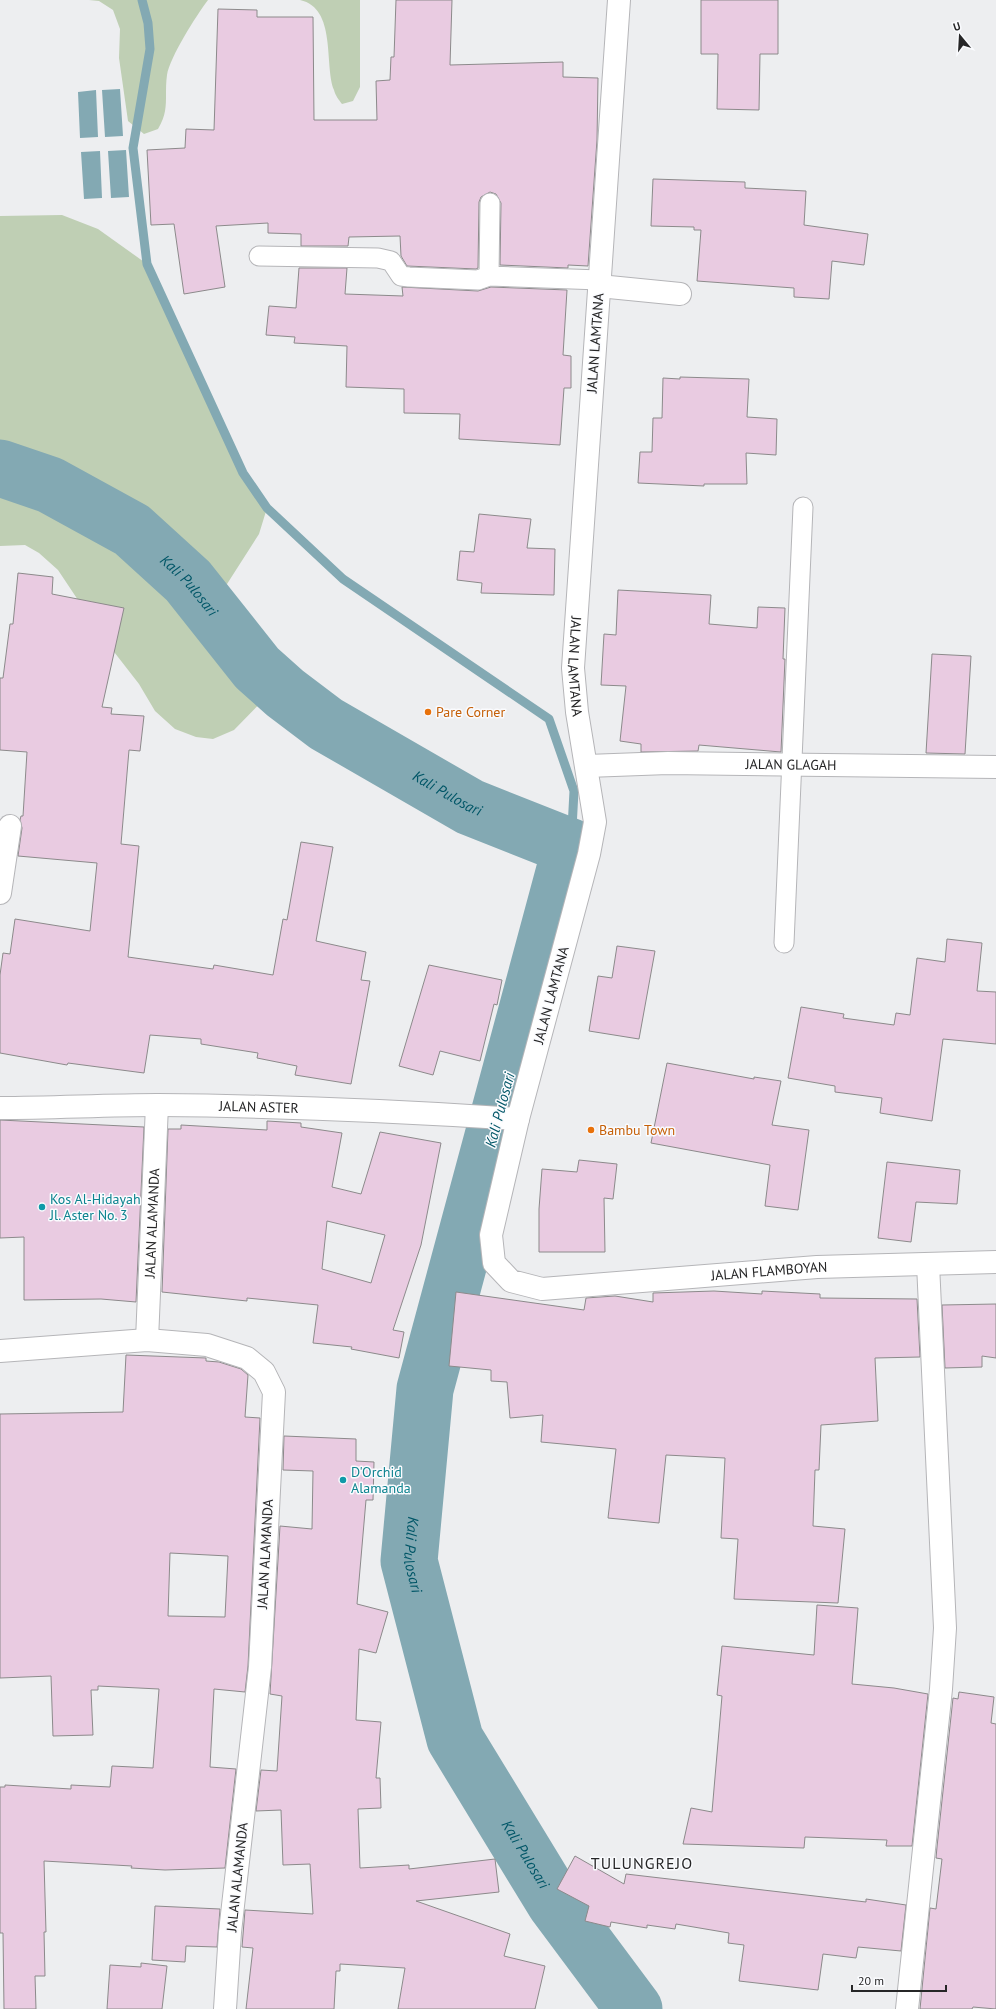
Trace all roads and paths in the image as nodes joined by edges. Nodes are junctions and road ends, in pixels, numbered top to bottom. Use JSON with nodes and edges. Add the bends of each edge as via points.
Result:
{"nodes":[{"id":1,"x":619,"y":0,"type":"edge"},
{"id":2,"x":490,"y":203,"type":"dead end"},
{"id":3,"x":259,"y":256,"type":"dead end"},
{"id":4,"x":489,"y":276,"type":"junction"},
{"id":5,"x":600,"y":283,"type":"junction"},
{"id":6,"x":680,"y":294,"type":"dead end"},
{"id":7,"x":803,"y":507,"type":"dead end"},
{"id":8,"x":792,"y":765,"type":"junction"},
{"id":9,"x":587,"y":766,"type":"junction"},
{"id":10,"x":996,"y":767,"type":"edge"},
{"id":11,"x":10,"y":826,"type":"dead end"},
{"id":12,"x":0,"y":893,"type":"edge"},
{"id":13,"x":784,"y":943,"type":"dead end"},
{"id":14,"x":157,"y":1105,"type":"junction"},
{"id":15,"x":0,"y":1108,"type":"edge"},
{"id":16,"x":518,"y":1119,"type":"junction"},
{"id":17,"x":996,"y":1262,"type":"edge"},
{"id":18,"x":928,"y":1264,"type":"junction"},
{"id":19,"x":542,"y":1289,"type":"joint"},
{"id":20,"x":147,"y":1340,"type":"junction"},
{"id":21,"x":0,"y":1351,"type":"edge"},
{"id":22,"x":225,"y":2009,"type":"edge"},
{"id":23,"x":907,"y":2009,"type":"edge"}],
"edges":[{"from":1,"to":5,"type":"street","name":"JALAN LAMTANA"},
{"from":2,"to":4,"type":"lane"},
{"from":3,"to":4,"type":"lane","via":[[378,258],[390,261],[401,276],[409,278],[478,280]]},
{"from":4,"to":5,"type":"lane"},
{"from":5,"to":6,"type":"street"},
{"from":5,"to":9,"type":"street","name":"JALAN LAMTANA","via":[[573,668],[577,712]]},
{"from":7,"to":8,"type":"lane"},
{"from":8,"to":9,"type":"street","name":"JALAN GLAGAH","via":[[668,762]]},
{"from":8,"to":10,"type":"street","name":"JALAN GLAGAH"},
{"from":8,"to":13,"type":"lane"},
{"from":9,"to":16,"type":"street","name":"JALAN LAMTANA","via":[[595,822],[592,841]]},
{"from":11,"to":12,"type":"street"},
{"from":14,"to":15,"type":"street","name":"JALAN ASTER"},
{"from":14,"to":16,"type":"street","name":"JALAN ASTER"},
{"from":14,"to":20,"type":"street","name":"JALAN ALAMANDA"},
{"from":16,"to":19,"type":"street","name":"JALAN LAMTANA","via":[[491,1235],[494,1263],[511,1281]]},
{"from":17,"to":18,"type":"street","name":"JALAN FLAMBOYAN"},
{"from":18,"to":19,"type":"street","name":"JALAN FLAMBOYAN","via":[[817,1267]]},
{"from":18,"to":23,"type":"street","via":[[945,1628],[941,1689]]},
{"from":20,"to":21,"type":"street","name":"JALAN ALAMANDA"},
{"from":20,"to":22,"type":"street","name":"JALAN ALAMANDA","via":[[207,1345],[247,1358],[264,1372],[274,1392],[260,1667],[230,1932]]}]}
